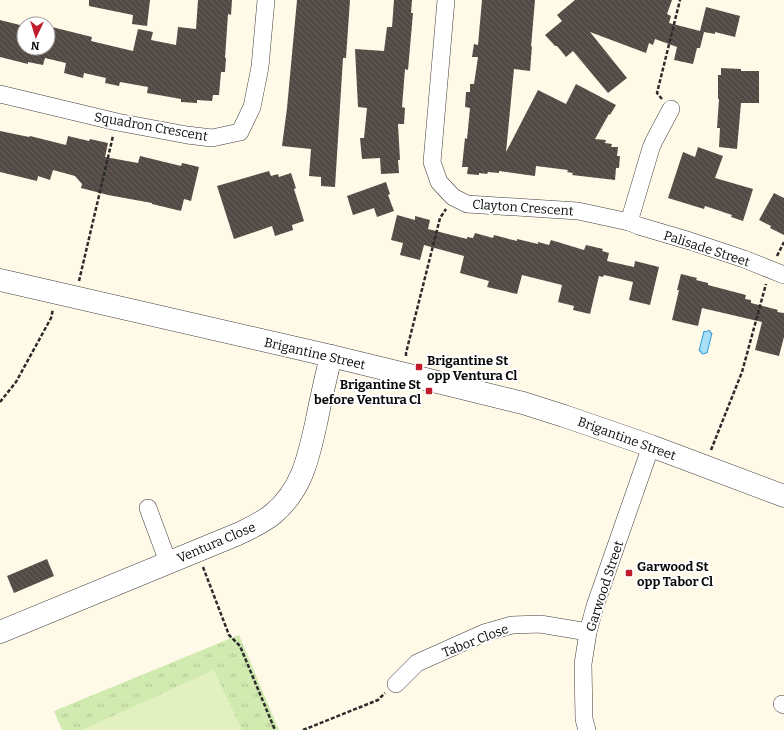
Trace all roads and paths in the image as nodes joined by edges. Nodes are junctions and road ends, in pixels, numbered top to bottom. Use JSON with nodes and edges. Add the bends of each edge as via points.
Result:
{"nodes":[{"id":1,"x":266,"y":0,"type":"edge"},
{"id":2,"x":446,"y":0,"type":"edge"},
{"id":3,"x":680,"y":0,"type":"edge"},
{"id":4,"x":0,"y":94,"type":"edge"},
{"id":5,"x":671,"y":109,"type":"joint"},
{"id":6,"x":117,"y":122,"type":"junction"},
{"id":7,"x":453,"y":197,"type":"junction"},
{"id":8,"x":629,"y":222,"type":"junction"},
{"id":9,"x":784,"y":242,"type":"edge"},
{"id":10,"x":777,"y":272,"type":"edge"},
{"id":11,"x":0,"y":280,"type":"edge"},
{"id":12,"x":66,"y":295,"type":"junction"},
{"id":13,"x":331,"y":356,"type":"junction"},
{"id":14,"x":409,"y":374,"type":"junction"},
{"id":15,"x":0,"y":402,"type":"edge"},
{"id":16,"x":651,"y":446,"type":"junction"},
{"id":17,"x":705,"y":466,"type":"junction"},
{"id":18,"x":784,"y":496,"type":"edge"},
{"id":19,"x":148,"y":508,"type":"dead end"},
{"id":20,"x":196,"y":551,"type":"junction"},
{"id":21,"x":168,"y":562,"type":"junction"},
{"id":22,"x":0,"y":632,"type":"edge"},
{"id":23,"x":588,"y":632,"type":"junction"},
{"id":24,"x":396,"y":684,"type":"joint"},
{"id":25,"x":275,"y":730,"type":"edge"},
{"id":26,"x":303,"y":730,"type":"edge"},
{"id":27,"x":587,"y":730,"type":"edge"}],
"edges":[{"from":1,"to":6,"type":"street","name":"Squadron Crescent","via":[[252,107],[240,132],[212,138]]},
{"from":2,"to":7,"type":"street","name":"Clayton Crescent","via":[[432,162],[439,182]]},
{"from":3,"to":5,"type":"path","via":[[657,93]]},
{"from":4,"to":6,"type":"street","name":"Squadron Crescent"},
{"from":5,"to":8,"type":"street","via":[[651,148]]},
{"from":6,"to":12,"type":"path"},
{"from":7,"to":8,"type":"street","name":"Clayton Crescent","via":[[467,204],[578,212]]},
{"from":7,"to":14,"type":"path","via":[[440,218],[406,353]]},
{"from":8,"to":10,"type":"street","name":"Palisade Street"},
{"from":9,"to":10,"type":"path"},
{"from":10,"to":17,"type":"path"},
{"from":11,"to":12,"type":"street","name":"Brigantine Street"},
{"from":12,"to":13,"type":"street","name":"Brigantine Street"},
{"from":12,"to":15,"type":"path","via":[[16,382]]},
{"from":13,"to":14,"type":"street","name":"Brigantine Street"},
{"from":13,"to":20,"type":"street","name":"Ventura Close","via":[[309,454],[295,488],[284,503],[258,524]]},
{"from":14,"to":16,"type":"street","name":"Brigantine Street","via":[[522,403]]},
{"from":16,"to":17,"type":"street","name":"Brigantine Street"},
{"from":16,"to":23,"type":"street","name":"Garwood Street"},
{"from":17,"to":18,"type":"street","name":"Brigantine Street"},
{"from":19,"to":21,"type":"street"},
{"from":20,"to":21,"type":"street","name":"Ventura Close"},
{"from":20,"to":25,"type":"path","via":[[229,634],[240,646]]},
{"from":21,"to":22,"type":"street","name":"Ventura Close"},
{"from":23,"to":24,"type":"street","name":"Tabor Close","via":[[540,624],[512,625],[484,633],[417,663]]},
{"from":23,"to":27,"type":"street","name":"Garwood Street","via":[[583,664],[584,719]]},
{"from":24,"to":26,"type":"path","via":[[378,700]]}]}
